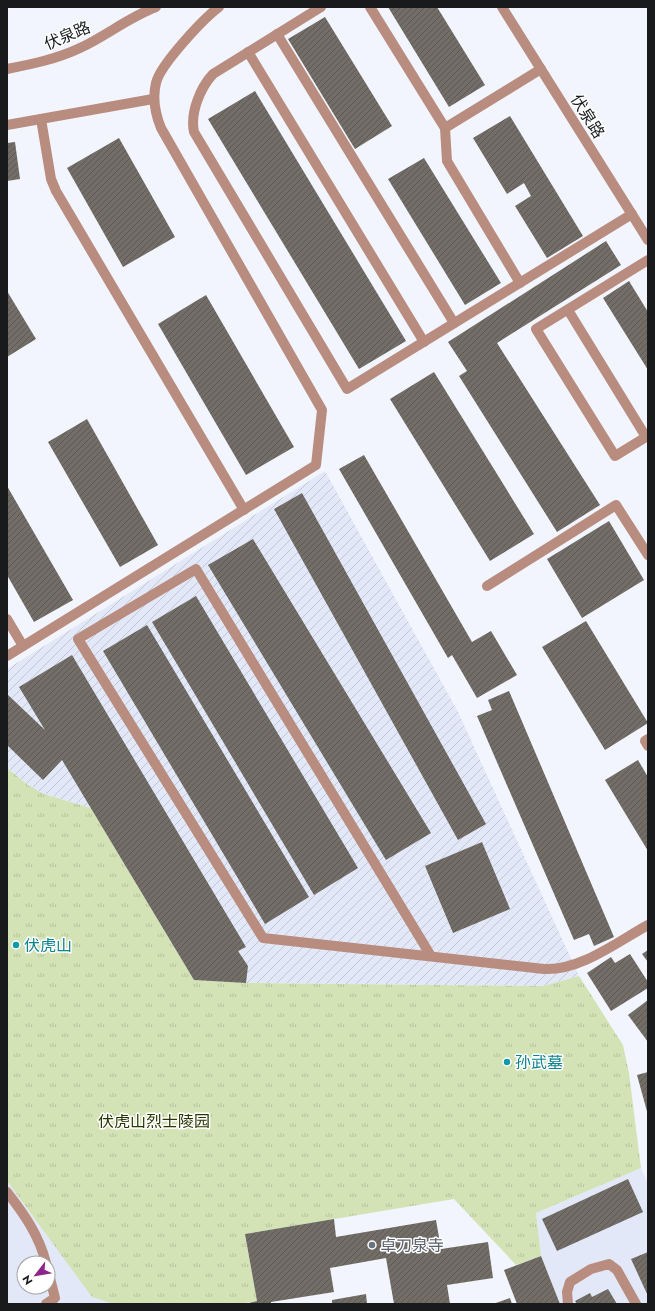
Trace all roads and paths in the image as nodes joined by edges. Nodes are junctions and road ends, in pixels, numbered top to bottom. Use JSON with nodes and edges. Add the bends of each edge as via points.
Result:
{"nodes":[{"id":1,"x":156,"y":7,"type":"edge"},
{"id":2,"x":218,"y":7,"type":"edge"},
{"id":3,"x":321,"y":7,"type":"edge"},
{"id":4,"x":370,"y":7,"type":"edge"},
{"id":5,"x":502,"y":7,"type":"edge"},
{"id":6,"x":277,"y":34,"type":"junction"},
{"id":7,"x":248,"y":52,"type":"junction"},
{"id":8,"x":541,"y":69,"type":"junction"},
{"id":9,"x":7,"y":70,"type":"edge"},
{"id":10,"x":153,"y":99,"type":"junction"},
{"id":11,"x":41,"y":119,"type":"junction"},
{"id":12,"x":7,"y":125,"type":"edge"},
{"id":13,"x":445,"y":128,"type":"junction"},
{"id":14,"x":632,"y":214,"type":"junction"},
{"id":15,"x":648,"y":240,"type":"edge"},
{"id":16,"x":648,"y":260,"type":"edge"},
{"id":17,"x":520,"y":283,"type":"junction"},
{"id":18,"x":568,"y":310,"type":"junction"},
{"id":19,"x":454,"y":323,"type":"junction"},
{"id":20,"x":424,"y":342,"type":"junction"},
{"id":21,"x":244,"y":510,"type":"junction"},
{"id":22,"x":648,"y":555,"type":"edge"},
{"id":23,"x":487,"y":586,"type":"dead end"},
{"id":24,"x":7,"y":619,"type":"edge"},
{"id":25,"x":23,"y":646,"type":"junction"},
{"id":26,"x":7,"y":656,"type":"edge"},
{"id":27,"x":648,"y":739,"type":"edge"},
{"id":28,"x":648,"y":746,"type":"edge"},
{"id":29,"x":648,"y":925,"type":"edge"},
{"id":30,"x":431,"y":956,"type":"junction"},
{"id":31,"x":7,"y":1192,"type":"edge"},
{"id":32,"x":45,"y":1255,"type":"edge"},
{"id":33,"x":54,"y":1295,"type":"edge"},
{"id":34,"x":46,"y":1304,"type":"edge"},
{"id":35,"x":568,"y":1304,"type":"edge"},
{"id":36,"x":636,"y":1304,"type":"edge"}],
"edges":[{"from":1,"to":9,"type":"street","name":"伏泉路","via":[[134,16],[94,41],[67,54]]},
{"from":2,"to":10,"type":"street","via":[[194,29],[166,66],[156,81]]},
{"from":3,"to":6,"type":"street"},
{"from":4,"to":13,"type":"street"},
{"from":5,"to":8,"type":"street","name":"伏泉路"},
{"from":6,"to":7,"type":"street"},
{"from":6,"to":19,"type":"street"},
{"from":7,"to":20,"type":"street"},
{"from":7,"to":20,"type":"street","via":[[213,74],[205,83],[192,121],[194,132],[347,389]]},
{"from":8,"to":13,"type":"street"},
{"from":8,"to":14,"type":"street","name":"伏泉路"},
{"from":10,"to":11,"type":"street"},
{"from":10,"to":21,"type":"street","via":[[155,114],[161,128],[322,410],[316,465]]},
{"from":11,"to":12,"type":"street"},
{"from":11,"to":21,"type":"street","via":[[51,179],[56,191]]},
{"from":13,"to":17,"type":"street","via":[[447,161]]},
{"from":14,"to":15,"type":"street","name":"伏泉路"},
{"from":14,"to":17,"type":"street"},
{"from":16,"to":18,"type":"street"},
{"from":17,"to":19,"type":"street"},
{"from":18,"to":18,"type":"street","via":[[646,437],[615,456],[536,329]]},
{"from":19,"to":20,"type":"street"},
{"from":21,"to":25,"type":"street"},
{"from":22,"to":23,"type":"street","via":[[616,505]]},
{"from":24,"to":25,"type":"street"},
{"from":25,"to":26,"type":"street"},
{"from":27,"to":28,"type":"street","via":[[645,741]]},
{"from":29,"to":30,"type":"street","via":[[580,963],[557,970]]},
{"from":30,"to":30,"type":"street","via":[[263,938],[78,638],[196,568]]},
{"from":31,"to":32,"type":"street","via":[[30,1223]]},
{"from":33,"to":34,"type":"street","via":[[55,1298]]},
{"from":35,"to":36,"type":"street","via":[[567,1292],[570,1282],[591,1269],[606,1264],[617,1270]]}]}
